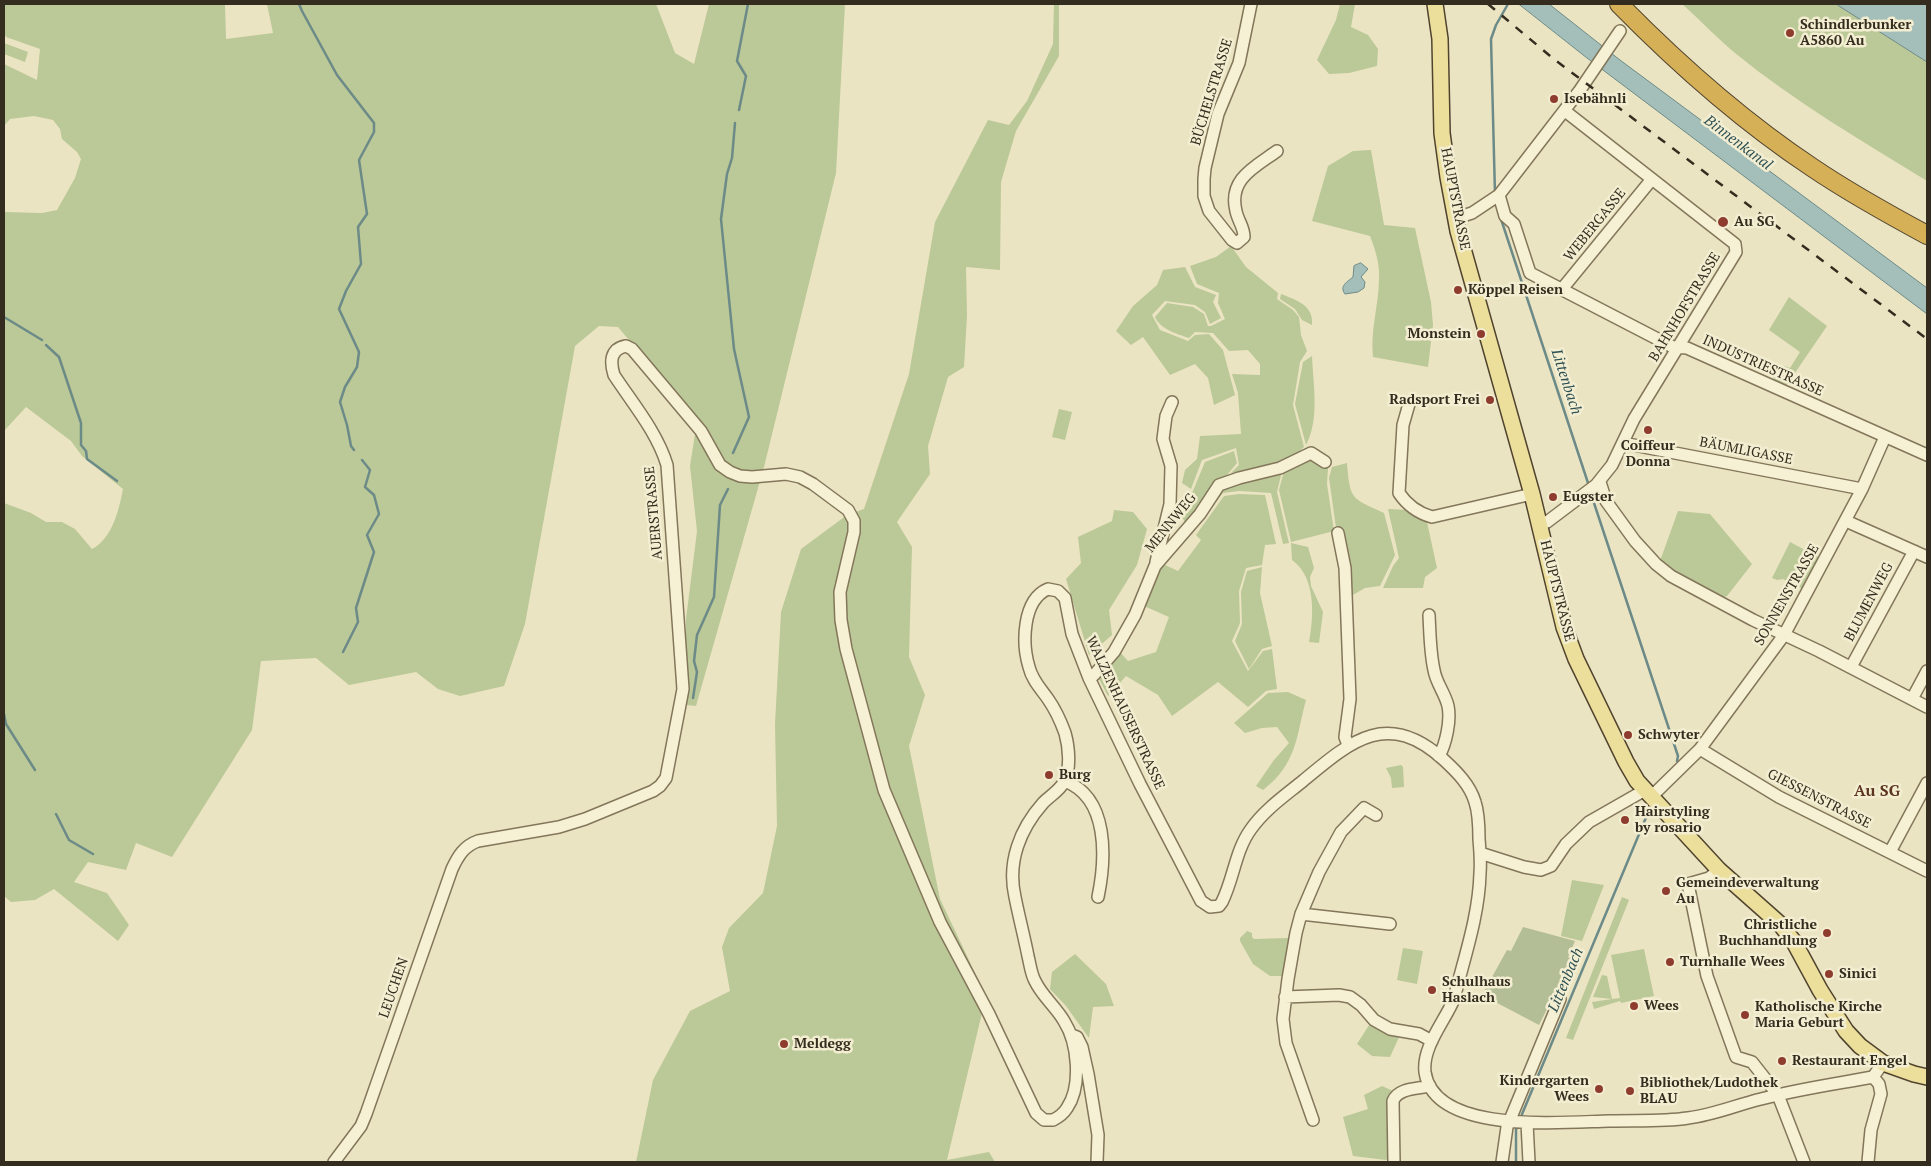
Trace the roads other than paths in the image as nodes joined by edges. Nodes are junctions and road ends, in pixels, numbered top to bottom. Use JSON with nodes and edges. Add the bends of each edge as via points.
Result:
{"nodes":[{"id":1,"x":1251,"y":4,"type":"edge"},
{"id":2,"x":1435,"y":4,"type":"edge"},
{"id":3,"x":1619,"y":4,"type":"edge"},
{"id":4,"x":1635,"y":4,"type":"edge"},
{"id":5,"x":1618,"y":34,"type":"dead end"},
{"id":6,"x":1565,"y":111,"type":"junction"},
{"id":7,"x":1277,"y":152,"type":"dead end"},
{"id":8,"x":1652,"y":179,"type":"junction"},
{"id":9,"x":1495,"y":198,"type":"junction"},
{"id":10,"x":1456,"y":218,"type":"junction"},
{"id":11,"x":1927,"y":223,"type":"edge"},
{"id":12,"x":1927,"y":235,"type":"edge"},
{"id":13,"x":1562,"y":289,"type":"junction"},
{"id":14,"x":1678,"y":348,"type":"junction"},
{"id":15,"x":1172,"y":402,"type":"dead end"},
{"id":16,"x":1409,"y":404,"type":"dead end"},
{"id":17,"x":1885,"y":437,"type":"junction"},
{"id":18,"x":1623,"y":443,"type":"junction"},
{"id":19,"x":1927,"y":456,"type":"edge"},
{"id":20,"x":1325,"y":462,"type":"dead end"},
{"id":21,"x":1598,"y":484,"type":"junction"},
{"id":22,"x":1862,"y":489,"type":"junction"},
{"id":23,"x":1532,"y":494,"type":"junction"},
{"id":24,"x":1846,"y":521,"type":"junction"},
{"id":25,"x":1540,"y":524,"type":"junction"},
{"id":26,"x":1338,"y":533,"type":"dead end"},
{"id":27,"x":1914,"y":551,"type":"junction"},
{"id":28,"x":1927,"y":557,"type":"edge"},
{"id":29,"x":1155,"y":566,"type":"junction"},
{"id":30,"x":1429,"y":614,"type":"dead end"},
{"id":31,"x":1784,"y":635,"type":"junction"},
{"id":32,"x":1851,"y":668,"type":"junction"},
{"id":33,"x":1927,"y":671,"type":"edge"},
{"id":34,"x":1089,"y":678,"type":"junction"},
{"id":35,"x":1912,"y":699,"type":"junction"},
{"id":36,"x":1927,"y":707,"type":"edge"},
{"id":37,"x":1348,"y":745,"type":"junction"},
{"id":38,"x":1700,"y":749,"type":"junction"},
{"id":39,"x":1439,"y":756,"type":"junction"},
{"id":40,"x":1065,"y":781,"type":"junction"},
{"id":41,"x":1927,"y":783,"type":"edge"},
{"id":42,"x":1648,"y":794,"type":"junction"},
{"id":43,"x":1376,"y":815,"type":"dead end"},
{"id":44,"x":494,"y":838,"type":"joint"},
{"id":45,"x":1890,"y":852,"type":"junction"},
{"id":46,"x":1480,"y":853,"type":"junction"},
{"id":47,"x":1719,"y":870,"type":"junction"},
{"id":48,"x":1927,"y":871,"type":"edge"},
{"id":49,"x":1098,"y":897,"type":"dead end"},
{"id":50,"x":1301,"y":914,"type":"junction"},
{"id":51,"x":1390,"y":924,"type":"dead end"},
{"id":52,"x":1285,"y":997,"type":"junction"},
{"id":53,"x":1560,"y":999,"type":"dead end"},
{"id":54,"x":1070,"y":1035,"type":"junction"},
{"id":55,"x":1432,"y":1041,"type":"junction"},
{"id":56,"x":1884,"y":1063,"type":"junction"},
{"id":57,"x":1873,"y":1077,"type":"junction"},
{"id":58,"x":1927,"y":1077,"type":"edge"},
{"id":59,"x":1430,"y":1086,"type":"junction"},
{"id":60,"x":1778,"y":1095,"type":"junction"},
{"id":61,"x":1313,"y":1120,"type":"dead end"},
{"id":62,"x":1519,"y":1122,"type":"junction"},
{"id":63,"x":334,"y":1162,"type":"edge"},
{"id":64,"x":1097,"y":1162,"type":"edge"},
{"id":65,"x":1394,"y":1162,"type":"edge"},
{"id":66,"x":1502,"y":1162,"type":"edge"},
{"id":67,"x":1530,"y":1162,"type":"edge"},
{"id":68,"x":1804,"y":1162,"type":"edge"},
{"id":69,"x":1868,"y":1162,"type":"edge"}],
"edges":[{"from":1,"to":7,"type":"street","name":"BÜCHELSTRASSE","via":[[1239,63],[1218,114],[1204,180],[1204,196],[1209,211],[1236,243],[1244,237],[1235,204],[1239,182],[1244,174]]},
{"from":2,"to":10,"type":"main road","name":"HAUPTSTRASSE","via":[[1440,39],[1442,133]]},
{"from":3,"to":12,"type":"highway","via":[[1724,102],[1774,140],[1860,198]]},
{"from":4,"to":11,"type":"highway","via":[[1696,62],[1782,132]]},
{"from":5,"to":6,"type":"street"},
{"from":6,"to":8,"type":"street","name":"BAHNHOFSTRASSE"},
{"from":6,"to":9,"type":"street"},
{"from":8,"to":13,"type":"street","name":"WEBERGASSE"},
{"from":8,"to":14,"type":"street","name":"BAHNHOFSTRASSE","via":[[1735,244],[1736,252]]},
{"from":9,"to":10,"type":"street","via":[[1472,213]]},
{"from":9,"to":13,"type":"street","name":"INDUSTRIESTRASSE","via":[[1505,216],[1514,224],[1530,273]]},
{"from":10,"to":23,"type":"main road","name":"HAUPTSTRASSE"},
{"from":13,"to":14,"type":"street","name":"INDUSTRIESTRASSE"},
{"from":14,"to":17,"type":"street","name":"INDUSTRIESTRASSE","via":[[1687,348]]},
{"from":14,"to":18,"type":"street","name":"BAHNHOFSTRASSE","via":[[1634,419]]},
{"from":15,"to":29,"type":"street","via":[[1166,416],[1164,439],[1171,466],[1170,504]]},
{"from":16,"to":23,"type":"street","via":[[1403,425],[1399,493],[1405,502],[1432,517]]},
{"from":17,"to":19,"type":"street","name":"INDUSTRIESTRASSE"},
{"from":17,"to":22,"type":"street","name":"SONNENSTRASSE"},
{"from":18,"to":21,"type":"street","name":"BAHNHOFSTRASSE"},
{"from":18,"to":22,"type":"street","name":"BÄUMLIGASSE"},
{"from":20,"to":29,"type":"street","name":"MENNWEG","via":[[1311,453],[1280,468],[1219,485],[1200,514]]},
{"from":21,"to":25,"type":"street","name":"BAHNHOFSTRASSE"},
{"from":21,"to":31,"type":"street","via":[[1634,541],[1656,564],[1671,576]]},
{"from":22,"to":24,"type":"street","name":"SONNENSTRASSE"},
{"from":23,"to":25,"type":"main road","name":"HAUPTSTRASSE"},
{"from":24,"to":27,"type":"street"},
{"from":24,"to":31,"type":"street","name":"SONNENSTRASSE"},
{"from":25,"to":42,"type":"main road","name":"HAUPTSTRASSE","via":[[1564,627],[1576,659],[1626,762]]},
{"from":26,"to":37,"type":"street","via":[[1345,568],[1350,699],[1344,737]]},
{"from":27,"to":28,"type":"street"},
{"from":27,"to":32,"type":"street","name":"BLUMENWEG"},
{"from":29,"to":34,"type":"street","name":"MENNWEG","via":[[1135,615],[1114,652]]},
{"from":30,"to":39,"type":"street","via":[[1433,667],[1448,707],[1443,749]]},
{"from":31,"to":32,"type":"street"},
{"from":31,"to":38,"type":"street","name":"SONNENSTRASSE"},
{"from":32,"to":35,"type":"street"},
{"from":33,"to":35,"type":"street"},
{"from":34,"to":37,"type":"street","name":"WALZENHAUSERSTRASSE","via":[[1201,901],[1210,907],[1219,906],[1222,902],[1241,846],[1256,822]]},
{"from":34,"to":40,"type":"street","name":"WALZENHAUSERSTRASSE","via":[[1072,634],[1065,598],[1053,589],[1044,591],[1028,613],[1026,649],[1029,668],[1065,735],[1068,761]]},
{"from":35,"to":36,"type":"street"},
{"from":37,"to":39,"type":"street","name":"WALZENHAUSERSTRASSE","via":[[1377,734],[1392,733],[1417,740]]},
{"from":38,"to":42,"type":"street","name":"SONNENSTRASSE"},
{"from":38,"to":45,"type":"street","name":"GIESSENSTRASSE","via":[[1779,797]]},
{"from":39,"to":46,"type":"street","name":"WALZENHAUSERSTRASSE","via":[[1470,789],[1478,816]]},
{"from":40,"to":49,"type":"street","via":[[1084,791],[1099,820],[1103,861]]},
{"from":40,"to":54,"type":"street","via":[[1029,820],[1020,837],[1013,862],[1013,889],[1034,980],[1065,1022]]},
{"from":41,"to":45,"type":"street"},
{"from":42,"to":46,"type":"street","name":"SONNENSTRASSE","via":[[1590,822],[1566,844],[1551,866],[1540,870]]},
{"from":42,"to":47,"type":"main road","name":"HAUPTSTRASSE"},
{"from":43,"to":50,"type":"street","via":[[1364,808],[1341,832]]},
{"from":44,"to":54,"type":"street","name":"AUERSTRASSE","via":[[559,827],[585,819],[653,791],[666,778],[683,689],[667,466],[662,448],[614,374],[613,354],[626,346],[701,430],[720,465],[740,476],[786,474],[800,477],[848,510],[854,521],[854,532],[840,592],[840,620],[884,790],[940,922],[1036,1113],[1044,1120],[1053,1120],[1062,1114],[1074,1092],[1076,1060]]},
{"from":44,"to":63,"type":"street","name":"LEUCHEN","via":[[470,844],[456,860],[366,1114]]},
{"from":45,"to":48,"type":"street","name":"GIESSENSTRASSE"},
{"from":46,"to":55,"type":"street","name":"WALZENHAUSERSTRASSE","via":[[1478,899],[1454,999]]},
{"from":47,"to":56,"type":"main road","name":"HAUPTSTRASSE","via":[[1781,924],[1846,1031]]},
{"from":47,"to":60,"type":"street","via":[[1709,878],[1688,884],[1707,976],[1736,1057],[1752,1062]]},
{"from":50,"to":51,"type":"street"},
{"from":50,"to":52,"type":"street"},
{"from":52,"to":55,"type":"street","via":[[1339,995],[1350,998],[1374,1020]]},
{"from":52,"to":61,"type":"street","via":[[1286,1043]]},
{"from":53,"to":62,"type":"street"},
{"from":54,"to":64,"type":"street","via":[[1077,1037],[1082,1047],[1088,1074],[1098,1135]]},
{"from":55,"to":59,"type":"street","name":"WALZENHAUSERSTRASSE","via":[[1425,1059]]},
{"from":56,"to":57,"type":"street"},
{"from":56,"to":58,"type":"main road","name":"HAUPTSTRASSE"},
{"from":57,"to":60,"type":"street"},
{"from":57,"to":69,"type":"street","via":[[1881,1094],[1871,1130]]},
{"from":59,"to":62,"type":"street","via":[[1450,1105],[1462,1111]]},
{"from":59,"to":65,"type":"street","via":[[1395,1096]]},
{"from":60,"to":62,"type":"street","via":[[1718,1113],[1687,1118]]},
{"from":60,"to":68,"type":"street"},
{"from":62,"to":66,"type":"street","via":[[1504,1141]]},
{"from":62,"to":67,"type":"street"}]}
